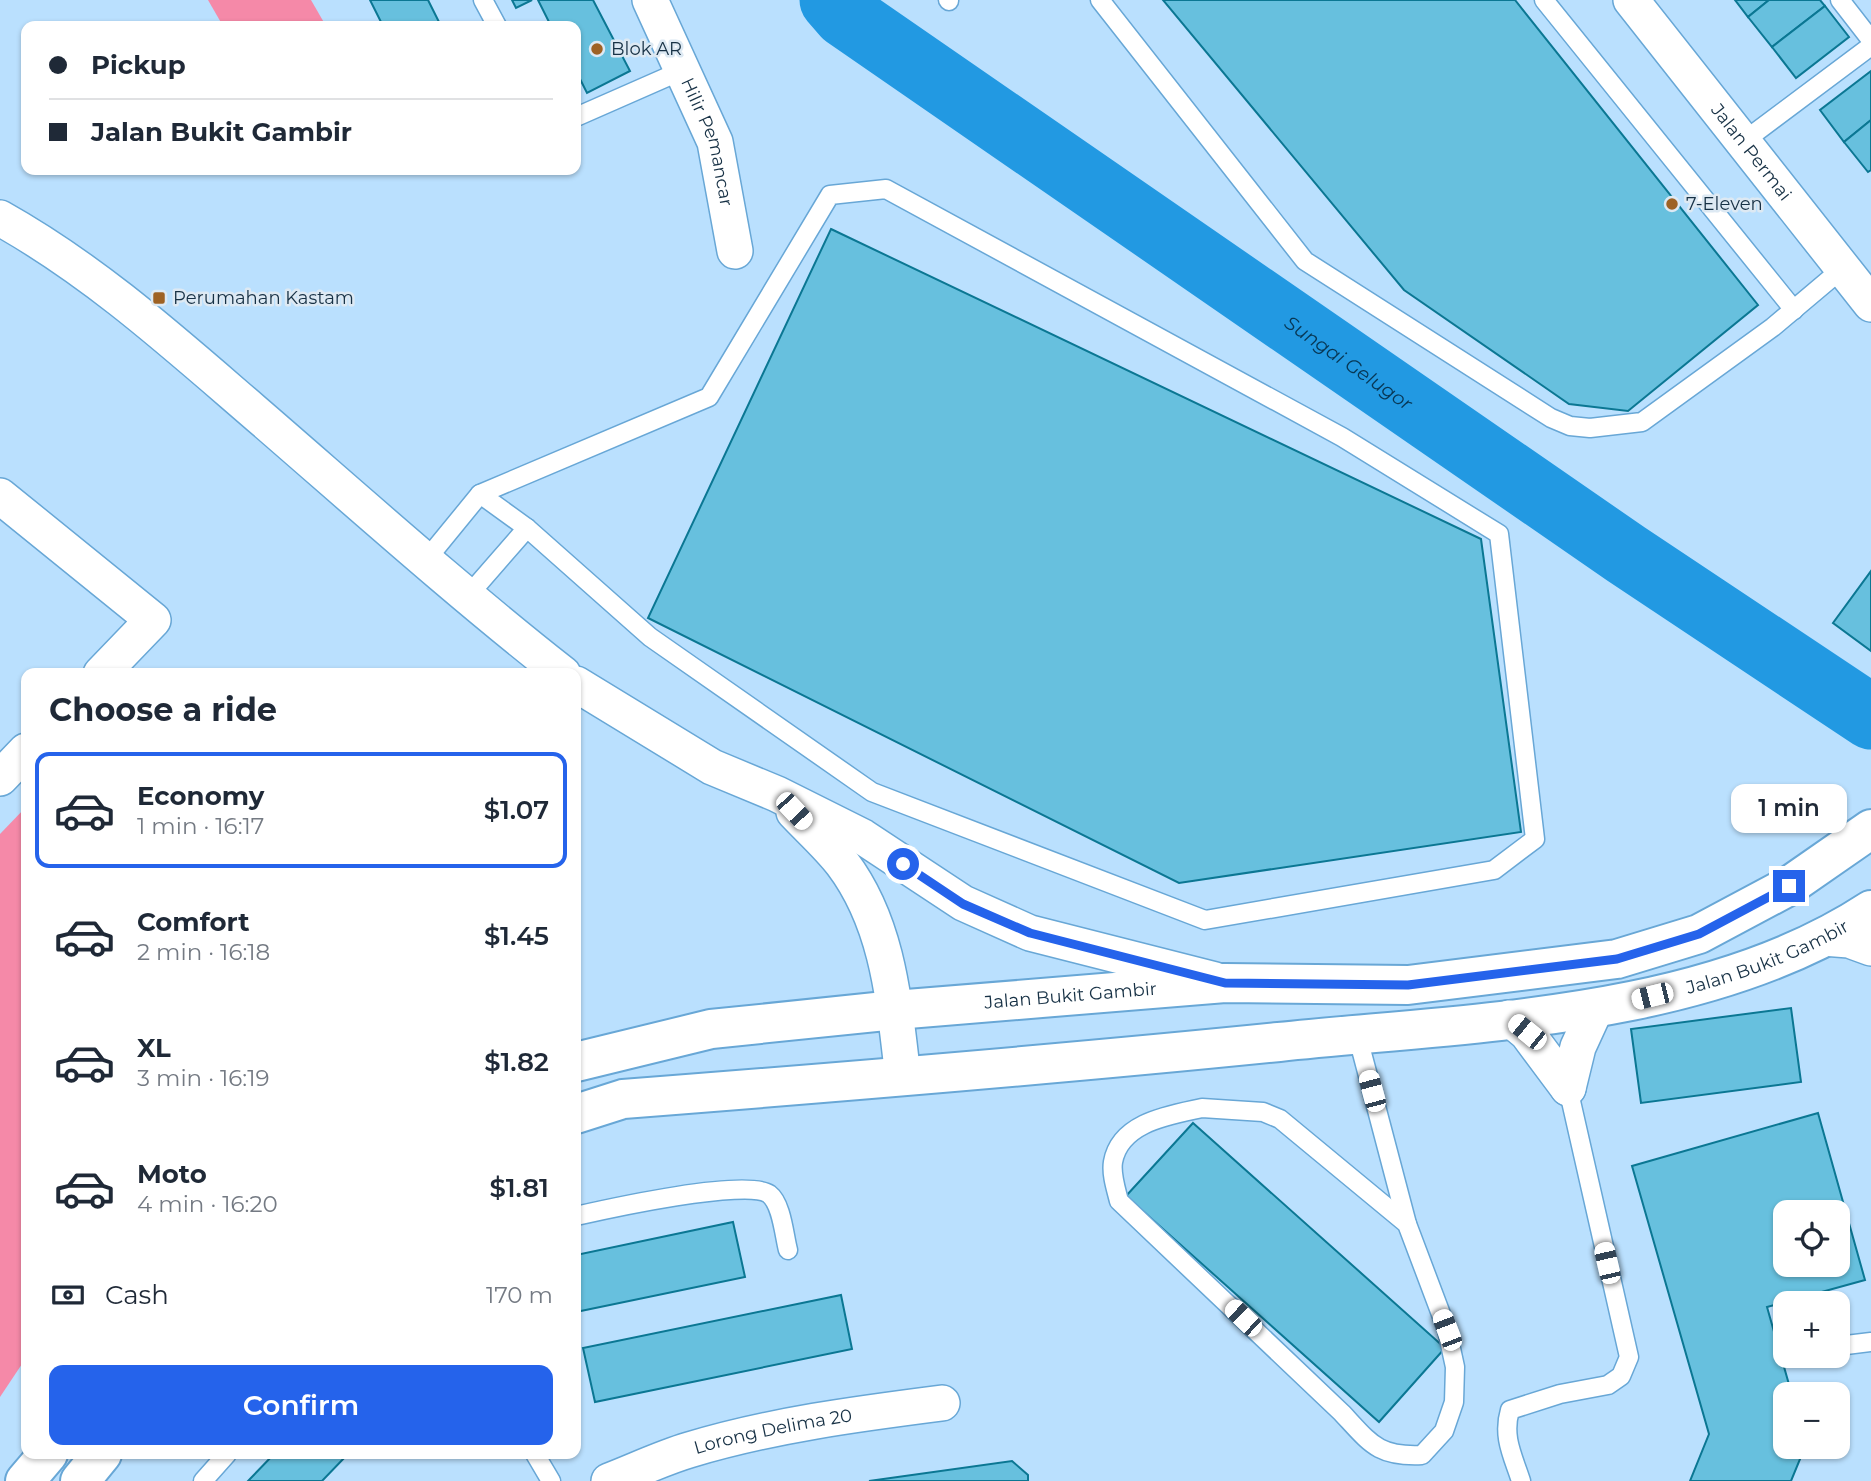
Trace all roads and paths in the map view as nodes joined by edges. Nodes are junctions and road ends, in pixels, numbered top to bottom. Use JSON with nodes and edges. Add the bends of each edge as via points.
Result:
{"nodes":[{"id":1,"x":483,"y":0,"type":"edge"},
{"id":2,"x":650,"y":0,"type":"edge"},
{"id":3,"x":1100,"y":0,"type":"edge"},
{"id":4,"x":1544,"y":0,"type":"edge"},
{"id":5,"x":1632,"y":0,"type":"edge"},
{"id":6,"x":1840,"y":0,"type":"edge"},
{"id":7,"x":494,"y":21,"type":"edge"},
{"id":8,"x":1871,"y":40,"type":"edge"},
{"id":9,"x":1871,"y":46,"type":"edge"},
{"id":10,"x":683,"y":70,"type":"junction"},
{"id":11,"x":581,"y":115,"type":"edge"},
{"id":12,"x":1744,"y":141,"type":"junction"},
{"id":13,"x":0,"y":218,"type":"edge"},
{"id":14,"x":735,"y":251,"type":"dead end"},
{"id":15,"x":1843,"y":268,"type":"junction"},
{"id":16,"x":1871,"y":304,"type":"edge"},
{"id":17,"x":1794,"y":310,"type":"junction"},
{"id":18,"x":480,"y":494,"type":"junction"},
{"id":19,"x":7,"y":501,"type":"edge"},
{"id":20,"x":527,"y":528,"type":"junction"},
{"id":21,"x":426,"y":560,"type":"junction"},
{"id":22,"x":466,"y":598,"type":"junction"},
{"id":23,"x":107,"y":668,"type":"edge"},
{"id":24,"x":555,"y":668,"type":"edge"},
{"id":25,"x":581,"y":687,"type":"edge"},
{"id":26,"x":21,"y":756,"type":"edge"},
{"id":27,"x":0,"y":778,"type":"edge"},
{"id":28,"x":777,"y":794,"type":"junction"},
{"id":29,"x":1871,"y":829,"type":"edge"},
{"id":30,"x":1871,"y":910,"type":"edge"},
{"id":31,"x":1823,"y":938,"type":"junction"},
{"id":32,"x":1871,"y":948,"type":"edge"},
{"id":33,"x":1225,"y":983,"type":"junction"},
{"id":34,"x":895,"y":1010,"type":"junction"},
{"id":35,"x":1595,"y":1010,"type":"junction"},
{"id":36,"x":1509,"y":1018,"type":"junction"},
{"id":37,"x":1357,"y":1034,"type":"junction"},
{"id":38,"x":581,"y":1061,"type":"edge"},
{"id":39,"x":903,"y":1077,"type":"junction"},
{"id":40,"x":1569,"y":1088,"type":"junction"},
{"id":41,"x":581,"y":1112,"type":"edge"},
{"id":42,"x":581,"y":1215,"type":"edge"},
{"id":43,"x":1407,"y":1224,"type":"junction"},
{"id":44,"x":788,"y":1250,"type":"dead end"},
{"id":45,"x":1871,"y":1342,"type":"edge"},
{"id":46,"x":1850,"y":1345,"type":"edge"},
{"id":47,"x":942,"y":1403,"type":"dead end"},
{"id":48,"x":44,"y":1459,"type":"edge"},
{"id":49,"x":98,"y":1459,"type":"edge"},
{"id":50,"x":223,"y":1459,"type":"edge"},
{"id":51,"x":538,"y":1459,"type":"edge"},
{"id":52,"x":25,"y":1481,"type":"edge"},
{"id":53,"x":80,"y":1481,"type":"edge"},
{"id":54,"x":204,"y":1481,"type":"edge"},
{"id":55,"x":551,"y":1481,"type":"edge"},
{"id":56,"x":609,"y":1481,"type":"edge"},
{"id":57,"x":1521,"y":1481,"type":"edge"}],
"edges":[{"from":1,"to":7,"type":"lane"},
{"from":2,"to":10,"type":"street","name":"Hilir Pemancar"},
{"from":3,"to":17,"type":"lane","via":[[1305,261],[1551,418],[1590,428],[1642,422]]},
{"from":4,"to":17,"type":"lane"},
{"from":5,"to":12,"type":"street","name":"Jalan Permai"},
{"from":6,"to":8,"type":"lane"},
{"from":9,"to":12,"type":"lane"},
{"from":10,"to":11,"type":"lane"},
{"from":10,"to":14,"type":"street","name":"Hilir Pemancar","via":[[715,142]]},
{"from":12,"to":15,"type":"street","name":"Jalan Permai"},
{"from":13,"to":21,"type":"street","via":[[48,245],[148,319]]},
{"from":15,"to":16,"type":"street","name":"Jalan Permai"},
{"from":15,"to":17,"type":"lane"},
{"from":18,"to":20,"type":"lane"},
{"from":18,"to":20,"type":"lane","via":[[709,397],[830,195],[886,189],[1342,437],[1499,534],[1535,839],[1494,870],[1205,920],[872,792],[650,637]]},
{"from":18,"to":21,"type":"lane"},
{"from":19,"to":23,"type":"street","via":[[153,620]]},
{"from":20,"to":22,"type":"lane"},
{"from":21,"to":22,"type":"street"},
{"from":22,"to":24,"type":"street"},
{"from":25,"to":28,"type":"street","via":[[712,767]]},
{"from":26,"to":27,"type":"street"},
{"from":28,"to":33,"type":"street","via":[[863,837],[963,904],[1019,928]]},
{"from":28,"to":34,"type":"street","via":[[842,864],[871,915],[886,953]]},
{"from":29,"to":33,"type":"main road","name":"Jalan Bukit Gambir","via":[[1789,886],[1699,934],[1617,959],[1408,985]]},
{"from":30,"to":31,"type":"main road","name":"Jalan Bukit Gambir"},
{"from":31,"to":32,"type":"street"},
{"from":31,"to":35,"type":"main road","name":"Jalan Bukit Gambir","via":[[1738,974]]},
{"from":33,"to":34,"type":"main road","name":"Jalan Bukit Gambir"},
{"from":34,"to":38,"type":"main road","name":"Jalan Bukit Gambir","via":[[711,1029]]},
{"from":34,"to":39,"type":"street"},
{"from":35,"to":36,"type":"main road","name":"Jalan Bukit Gambir"},
{"from":35,"to":40,"type":"street"},
{"from":36,"to":37,"type":"main road","name":"Jalan Bukit Gambir"},
{"from":36,"to":40,"type":"street","via":[[1527,1032]]},
{"from":37,"to":39,"type":"main road","name":"Jalan Bukit Gambir"},
{"from":37,"to":43,"type":"lane"},
{"from":39,"to":41,"type":"main road","name":"Jalan Bukit Gambir","via":[[624,1099]]},
{"from":40,"to":57,"type":"lane","via":[[1629,1357],[1620,1376],[1608,1385],[1510,1410],[1507,1445]]},
{"from":42,"to":44,"type":"lane","via":[[650,1200],[751,1189],[768,1193],[776,1203]]},
{"from":43,"to":43,"type":"lane","via":[[1447,1330],[1455,1367],[1454,1402],[1444,1431],[1422,1455],[1396,1456],[1375,1449],[1119,1201],[1112,1164],[1130,1134],[1154,1119],[1202,1108],[1263,1112],[1296,1130]]},
{"from":45,"to":46,"type":"lane"},
{"from":47,"to":56,"type":"street","name":"Lorong Delima 20","via":[[835,1416],[758,1432],[687,1450]]},
{"from":48,"to":52,"type":"main road"},
{"from":49,"to":53,"type":"main road"},
{"from":50,"to":54,"type":"lane"},
{"from":51,"to":55,"type":"lane"}]}
